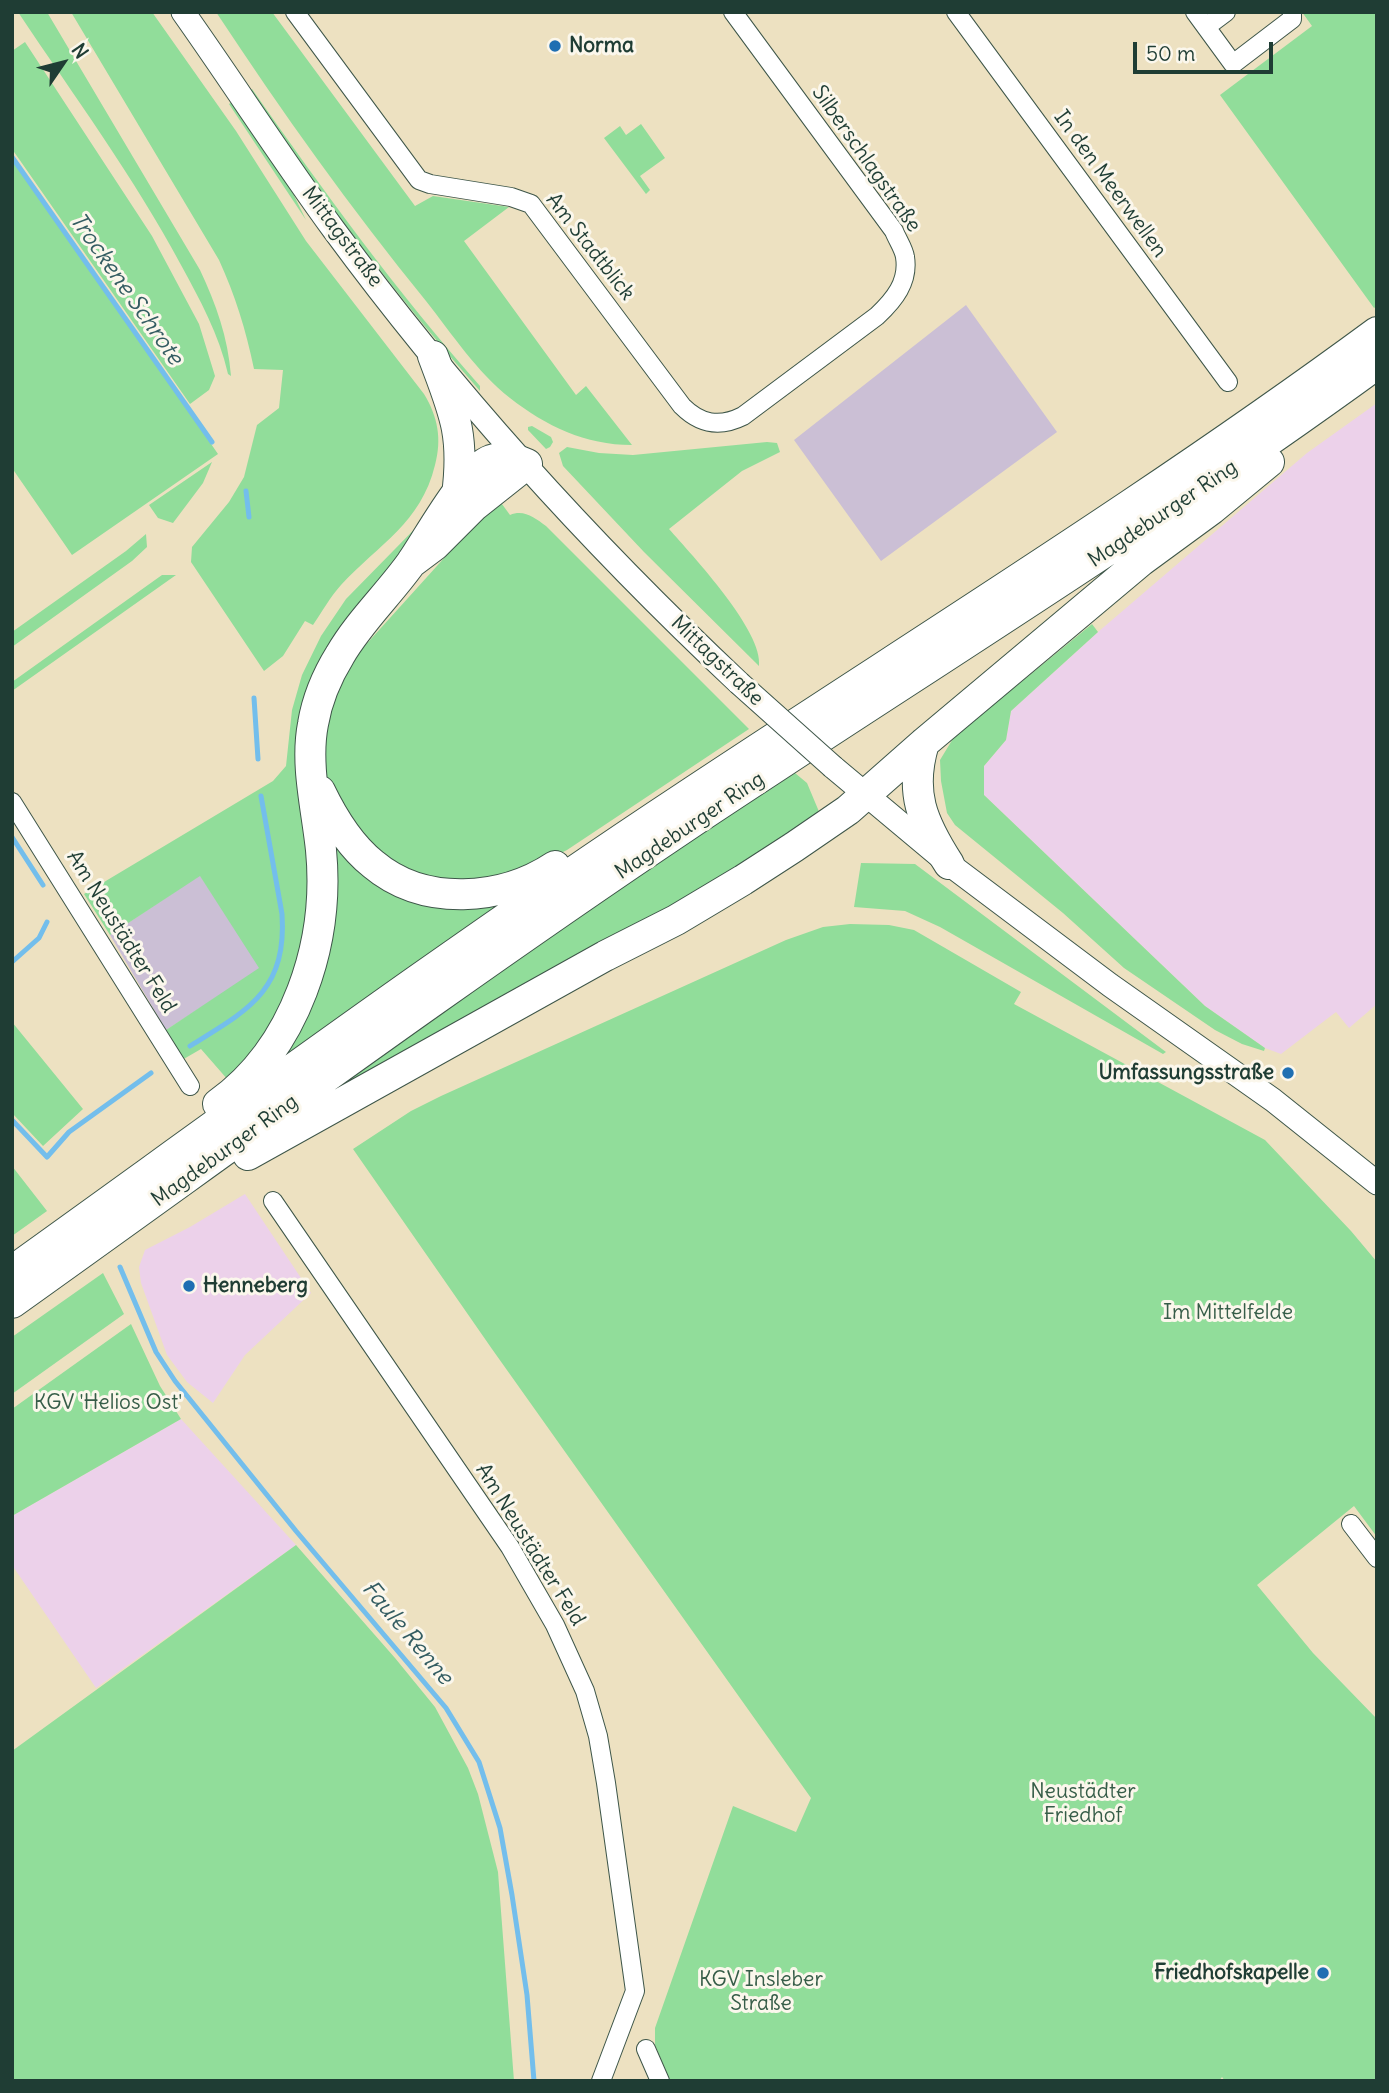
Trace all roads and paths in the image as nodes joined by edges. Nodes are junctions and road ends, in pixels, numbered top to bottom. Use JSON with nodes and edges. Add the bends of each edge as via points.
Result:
{"nodes":[{"id":1,"x":183,"y":12,"type":"edge"},
{"id":2,"x":296,"y":12,"type":"edge"},
{"id":3,"x":733,"y":12,"type":"edge"},
{"id":4,"x":956,"y":12,"type":"edge"},
{"id":5,"x":1195,"y":12,"type":"edge"},
{"id":6,"x":1226,"y":12,"type":"edge"},
{"id":7,"x":1292,"y":12,"type":"edge"},
{"id":8,"x":1206,"y":27,"type":"junction"},
{"id":9,"x":1377,"y":332,"type":"edge"},
{"id":10,"x":433,"y":356,"type":"junction"},
{"id":11,"x":1377,"y":364,"type":"edge"},
{"id":12,"x":1377,"y":381,"type":"edge"},
{"id":13,"x":1228,"y":382,"type":"dead end"},
{"id":14,"x":720,"y":423,"type":"joint"},
{"id":15,"x":527,"y":464,"type":"junction"},
{"id":16,"x":457,"y":495,"type":"junction"},
{"id":17,"x":411,"y":564,"type":"junction"},
{"id":18,"x":925,"y":743,"type":"junction"},
{"id":19,"x":313,"y":774,"type":"junction"},
{"id":20,"x":865,"y":795,"type":"junction"},
{"id":21,"x":685,"y":796,"type":"junction"},
{"id":22,"x":12,"y":802,"type":"edge"},
{"id":23,"x":949,"y":864,"type":"junction"},
{"id":24,"x":190,"y":1086,"type":"dead end"},
{"id":25,"x":1377,"y":1183,"type":"edge"},
{"id":26,"x":273,"y":1201,"type":"dead end"},
{"id":27,"x":120,"y":1210,"type":"junction"},
{"id":28,"x":12,"y":1270,"type":"edge"},
{"id":29,"x":12,"y":1303,"type":"edge"},
{"id":30,"x":1351,"y":1524,"type":"dead end"},
{"id":31,"x":1377,"y":1558,"type":"edge"},
{"id":32,"x":646,"y":2049,"type":"dead end"},
{"id":33,"x":601,"y":2081,"type":"edge"},
{"id":34,"x":660,"y":2081,"type":"edge"}],
"edges":[{"from":1,"to":10,"type":"street","name":"Mittagstraße","via":[[334,230]]},
{"from":2,"to":14,"type":"street","name":"Am Stadtblick","via":[[416,177],[430,184],[531,204],[682,406],[700,420]]},
{"from":3,"to":14,"type":"street","name":"Silberschlagstraße","via":[[894,231],[905,257],[904,282],[894,301],[743,416]]},
{"from":4,"to":13,"type":"street","name":"In den Meerwellen"},
{"from":5,"to":8,"type":"street"},
{"from":6,"to":8,"type":"street"},
{"from":7,"to":8,"type":"street","via":[[1292,19],[1233,64]]},
{"from":9,"to":21,"type":"highway","name":"Magdeburger Ring","via":[[1189,465]]},
{"from":10,"to":15,"type":"street","name":"Mittagstraße"},
{"from":10,"to":16,"type":"highway","via":[[459,430]]},
{"from":11,"to":27,"type":"highway","name":"Magdeburger Ring","via":[[1078,571],[623,870],[394,1030]]},
{"from":12,"to":18,"type":"highway","via":[[1141,561]]},
{"from":15,"to":16,"type":"highway","via":[[511,457],[490,460]]},
{"from":15,"to":17,"type":"highway"},
{"from":15,"to":20,"type":"street","name":"Mittagstraße","bridge":true,"via":[[640,586],[739,683]]},
{"from":16,"to":17,"type":"highway"},
{"from":17,"to":19,"type":"highway","via":[[359,627],[329,676],[312,725]]},
{"from":18,"to":20,"type":"highway"},
{"from":18,"to":23,"type":"highway","via":[[917,794],[924,820]]},
{"from":19,"to":21,"type":"highway","via":[[348,839],[375,866],[422,889],[460,895],[498,890],[537,877],[653,802]]},
{"from":19,"to":27,"type":"highway","via":[[321,852],[321,913],[310,971],[296,1005],[245,1081],[131,1168]]},
{"from":20,"to":23,"type":"street","name":"Mittagstraße"},
{"from":20,"to":27,"type":"highway","via":[[710,900],[279,1137],[150,1219]]},
{"from":21,"to":27,"type":"highway","name":"Magdeburger Ring","via":[[541,894]]},
{"from":22,"to":24,"type":"street","name":"Am Neustädter Feld"},
{"from":23,"to":25,"type":"street","name":"Mittagstraße","via":[[1273,1100]]},
{"from":26,"to":33,"type":"street","name":"Am Neustädter Feld","via":[[509,1547],[561,1636],[585,1691],[600,1748],[635,1991]]},
{"from":27,"to":28,"type":"highway","name":"Magdeburger Ring"},
{"from":27,"to":29,"type":"highway","name":"Magdeburger Ring"},
{"from":30,"to":31,"type":"street"},
{"from":32,"to":34,"type":"street"}]}
